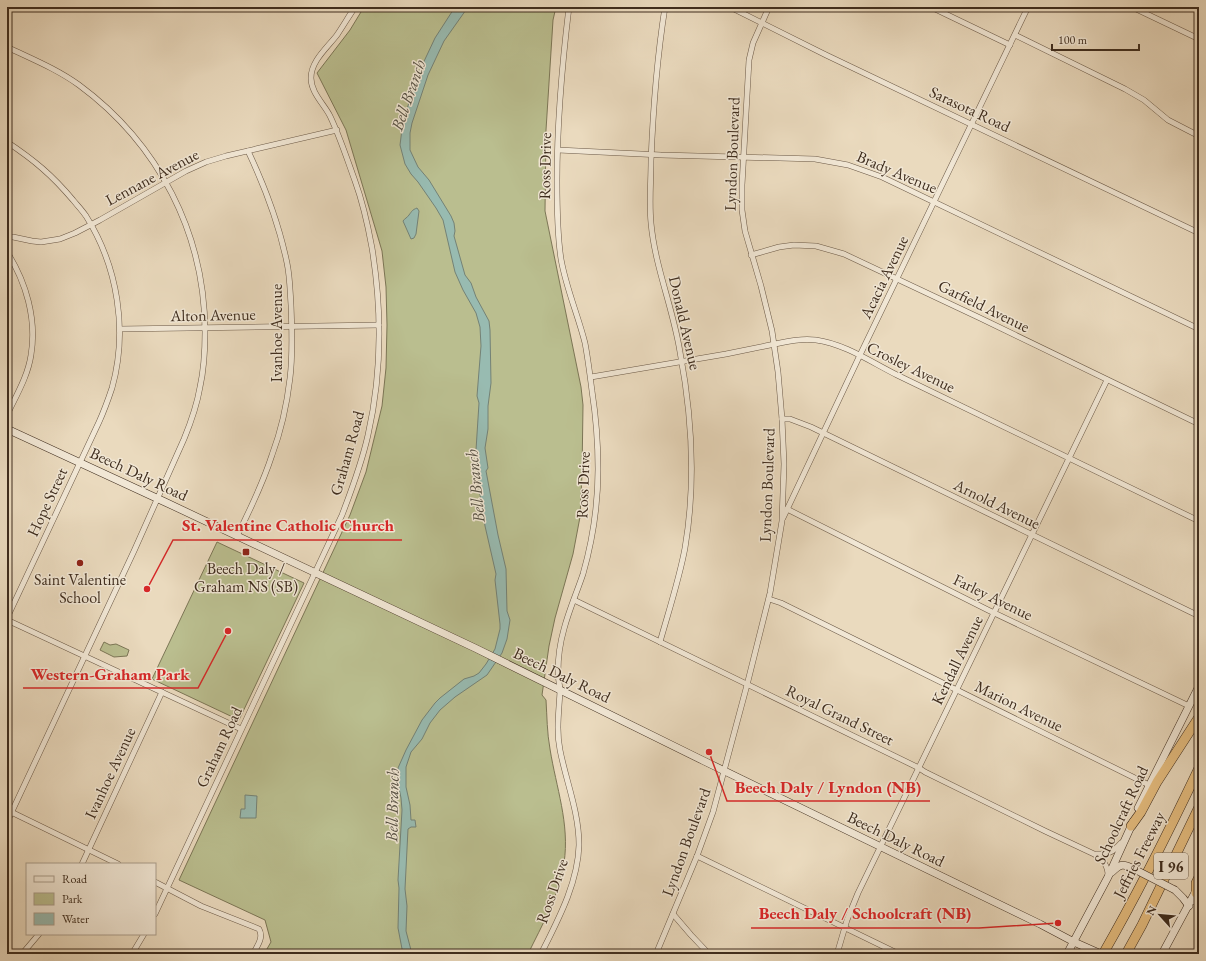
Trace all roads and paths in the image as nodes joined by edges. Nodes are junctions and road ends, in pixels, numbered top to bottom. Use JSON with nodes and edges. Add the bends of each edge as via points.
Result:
{"nodes":[{"id":1,"x":355,"y":7,"type":"edge"},
{"id":2,"x":569,"y":7,"type":"edge"},
{"id":3,"x":664,"y":7,"type":"edge"},
{"id":4,"x":730,"y":7,"type":"edge"},
{"id":5,"x":769,"y":7,"type":"edge"},
{"id":6,"x":931,"y":7,"type":"edge"},
{"id":7,"x":1028,"y":7,"type":"edge"},
{"id":8,"x":1132,"y":7,"type":"edge"},
{"id":9,"x":762,"y":22,"type":"junction"},
{"id":10,"x":1014,"y":35,"type":"junction"},
{"id":11,"x":1199,"y":39,"type":"edge"},
{"id":12,"x":1010,"y":45,"type":"junction"},
{"id":13,"x":7,"y":47,"type":"edge"},
{"id":14,"x":972,"y":125,"type":"junction"},
{"id":15,"x":337,"y":130,"type":"junction"},
{"id":16,"x":1199,"y":136,"type":"edge"},
{"id":17,"x":7,"y":142,"type":"edge"},
{"id":18,"x":558,"y":150,"type":"junction"},
{"id":19,"x":248,"y":151,"type":"junction"},
{"id":20,"x":652,"y":154,"type":"junction"},
{"id":21,"x":744,"y":157,"type":"junction"},
{"id":22,"x":166,"y":182,"type":"junction"},
{"id":23,"x":934,"y":202,"type":"junction"},
{"id":24,"x":91,"y":224,"type":"junction"},
{"id":25,"x":1199,"y":233,"type":"edge"},
{"id":26,"x":7,"y":237,"type":"edge"},
{"id":27,"x":7,"y":252,"type":"edge"},
{"id":28,"x":751,"y":255,"type":"junction"},
{"id":29,"x":897,"y":279,"type":"junction"},
{"id":30,"x":379,"y":325,"type":"junction"},
{"id":31,"x":292,"y":326,"type":"junction"},
{"id":32,"x":205,"y":327,"type":"junction"},
{"id":33,"x":120,"y":329,"type":"junction"},
{"id":34,"x":1199,"y":329,"type":"edge"},
{"id":35,"x":774,"y":344,"type":"junction"},
{"id":36,"x":860,"y":355,"type":"junction"},
{"id":37,"x":682,"y":361,"type":"junction"},
{"id":38,"x":591,"y":377,"type":"junction"},
{"id":39,"x":1107,"y":380,"type":"junction"},
{"id":40,"x":7,"y":415,"type":"edge"},
{"id":41,"x":782,"y":419,"type":"junction"},
{"id":42,"x":1199,"y":424,"type":"edge"},
{"id":43,"x":7,"y":429,"type":"edge"},
{"id":44,"x":824,"y":433,"type":"junction"},
{"id":45,"x":1069,"y":458,"type":"junction"},
{"id":46,"x":80,"y":462,"type":"junction"},
{"id":47,"x":158,"y":499,"type":"junction"},
{"id":48,"x":787,"y":509,"type":"junction"},
{"id":49,"x":782,"y":521,"type":"junction"},
{"id":50,"x":1199,"y":521,"type":"edge"},
{"id":51,"x":1032,"y":535,"type":"junction"},
{"id":52,"x":237,"y":536,"type":"junction"},
{"id":53,"x":315,"y":573,"type":"junction"},
{"id":54,"x":769,"y":599,"type":"junction"},
{"id":55,"x":574,"y":600,"type":"junction"},
{"id":56,"x":994,"y":612,"type":"junction"},
{"id":57,"x":1199,"y":616,"type":"edge"},
{"id":58,"x":7,"y":619,"type":"edge"},
{"id":59,"x":660,"y":642,"type":"junction"},
{"id":60,"x":85,"y":656,"type":"junction"},
{"id":61,"x":747,"y":684,"type":"junction"},
{"id":62,"x":1199,"y":686,"type":"edge"},
{"id":63,"x":560,"y":689,"type":"junction"},
{"id":64,"x":957,"y":690,"type":"junction"},
{"id":65,"x":162,"y":692,"type":"junction"},
{"id":66,"x":1189,"y":706,"type":"junction"},
{"id":67,"x":1199,"y":717,"type":"edge"},
{"id":68,"x":242,"y":729,"type":"junction"},
{"id":69,"x":919,"y":768,"type":"junction"},
{"id":70,"x":1199,"y":768,"type":"edge"},
{"id":71,"x":724,"y":771,"type":"junction"},
{"id":72,"x":1149,"y":785,"type":"junction"},
{"id":73,"x":1199,"y":807,"type":"edge"},
{"id":74,"x":9,"y":811,"type":"edge"},
{"id":75,"x":7,"y":822,"type":"edge"},
{"id":76,"x":1131,"y":826,"type":"junction"},
{"id":77,"x":1125,"y":839,"type":"junction"},
{"id":78,"x":881,"y":848,"type":"junction"},
{"id":79,"x":89,"y":850,"type":"junction"},
{"id":80,"x":1094,"y":854,"type":"junction"},
{"id":81,"x":697,"y":856,"type":"junction"},
{"id":82,"x":82,"y":863,"type":"edge"},
{"id":83,"x":116,"y":863,"type":"edge"},
{"id":84,"x":1108,"y":877,"type":"junction"},
{"id":85,"x":1199,"y":877,"type":"edge"},
{"id":86,"x":156,"y":882,"type":"edge"},
{"id":87,"x":167,"y":888,"type":"junction"},
{"id":88,"x":1194,"y":897,"type":"edge"},
{"id":89,"x":1199,"y":904,"type":"edge"},
{"id":90,"x":156,"y":912,"type":"edge"},
{"id":91,"x":673,"y":914,"type":"junction"},
{"id":92,"x":844,"y":927,"type":"junction"},
{"id":93,"x":38,"y":935,"type":"edge"},
{"id":94,"x":143,"y":935,"type":"edge"},
{"id":95,"x":1074,"y":942,"type":"junction"},
{"id":96,"x":22,"y":954,"type":"edge"},
{"id":97,"x":132,"y":954,"type":"edge"},
{"id":98,"x":253,"y":954,"type":"edge"},
{"id":99,"x":541,"y":954,"type":"edge"},
{"id":100,"x":656,"y":954,"type":"edge"},
{"id":101,"x":709,"y":954,"type":"edge"},
{"id":102,"x":837,"y":954,"type":"edge"},
{"id":103,"x":899,"y":954,"type":"edge"},
{"id":104,"x":1067,"y":954,"type":"edge"},
{"id":105,"x":1102,"y":954,"type":"edge"},
{"id":106,"x":1126,"y":954,"type":"edge"},
{"id":107,"x":1162,"y":954,"type":"edge"}],
"edges":[{"from":1,"to":15,"type":"street","name":"Graham Road","via":[[317,60],[312,72],[314,90]]},
{"from":2,"to":18,"type":"street","name":"Ross Drive"},
{"from":3,"to":20,"type":"street","name":"Donald Avenue","via":[[654,97]]},
{"from":4,"to":9,"type":"street","name":"Sarasota Road"},
{"from":5,"to":9,"type":"street","name":"Lyndon Boulevard"},
{"from":6,"to":12,"type":"street"},
{"from":7,"to":10,"type":"street"},
{"from":8,"to":11,"type":"street"},
{"from":9,"to":14,"type":"street","name":"Sarasota Road"},
{"from":9,"to":21,"type":"street","name":"Lyndon Boulevard","via":[[753,43],[750,60]]},
{"from":10,"to":12,"type":"street","name":"Acacia Avenue"},
{"from":10,"to":16,"type":"street","via":[[1125,89],[1144,100],[1168,120]]},
{"from":12,"to":14,"type":"street","name":"Acacia Avenue"},
{"from":13,"to":22,"type":"street","via":[[79,85],[108,108],[141,144]]},
{"from":14,"to":23,"type":"street","name":"Acacia Avenue"},
{"from":14,"to":25,"type":"street","name":"Sarasota Road"},
{"from":15,"to":19,"type":"street","name":"Lennane Avenue"},
{"from":15,"to":30,"type":"street","name":"Graham Road","via":[[363,206],[376,275]]},
{"from":17,"to":24,"type":"street","name":"Hope Street","via":[[52,175]]},
{"from":18,"to":20,"type":"street","name":"Brady Avenue"},
{"from":18,"to":38,"type":"street","name":"Ross Drive","via":[[557,212],[561,259],[585,344]]},
{"from":19,"to":22,"type":"street","name":"Lennane Avenue","via":[[206,162]]},
{"from":19,"to":31,"type":"street","name":"Ivanhoe Avenue","via":[[267,193],[284,250],[289,275]]},
{"from":20,"to":21,"type":"street","name":"Brady Avenue"},
{"from":20,"to":37,"type":"street","name":"Donald Avenue","via":[[650,210],[653,237]]},
{"from":21,"to":23,"type":"street","name":"Brady Avenue","via":[[814,159],[848,165],[882,177]]},
{"from":21,"to":28,"type":"street","name":"Lyndon Boulevard","via":[[742,210]]},
{"from":22,"to":24,"type":"street","name":"Lennane Avenue"},
{"from":22,"to":32,"type":"street","via":[[181,211],[195,252]]},
{"from":23,"to":29,"type":"street","name":"Acacia Avenue"},
{"from":23,"to":34,"type":"street","name":"Brady Avenue"},
{"from":24,"to":26,"type":"street","name":"Lennane Avenue","via":[[69,236],[50,241]]},
{"from":24,"to":33,"type":"street","name":"Hope Street","via":[[112,276]]},
{"from":27,"to":40,"type":"street","via":[[27,295],[32,330],[31,356]]},
{"from":28,"to":29,"type":"street","name":"Garfield Avenue","via":[[788,245],[816,246],[844,254]]},
{"from":28,"to":35,"type":"street","name":"Lyndon Boulevard"},
{"from":29,"to":36,"type":"street","name":"Acacia Avenue"},
{"from":29,"to":39,"type":"street","name":"Garfield Avenue"},
{"from":30,"to":31,"type":"street","name":"Alton Avenue"},
{"from":30,"to":53,"type":"street","name":"Graham Road","via":[[376,390],[366,446],[342,515]]},
{"from":31,"to":32,"type":"street","name":"Alton Avenue"},
{"from":31,"to":52,"type":"street","name":"Ivanhoe Avenue","via":[[290,378],[283,417],[260,487]]},
{"from":32,"to":33,"type":"street","name":"Alton Avenue"},
{"from":32,"to":47,"type":"street","via":[[203,367],[196,403],[184,439]]},
{"from":33,"to":46,"type":"street","name":"Hope Street","via":[[112,388]]},
{"from":35,"to":36,"type":"street","name":"Crosley Avenue","via":[[816,340]]},
{"from":35,"to":37,"type":"street","name":"Crosley Avenue"},
{"from":35,"to":41,"type":"street","name":"Lyndon Boulevard"},
{"from":36,"to":44,"type":"street","name":"Acacia Avenue"},
{"from":36,"to":45,"type":"street","name":"Crosley Avenue"},
{"from":37,"to":38,"type":"street","name":"Crosley Avenue"},
{"from":37,"to":59,"type":"street","name":"Donald Avenue","via":[[690,429],[689,512],[677,584]]},
{"from":38,"to":55,"type":"street","name":"Ross Drive","via":[[598,443],[596,507],[591,542]]},
{"from":39,"to":42,"type":"street","name":"Garfield Avenue"},
{"from":39,"to":45,"type":"street","name":"Kendall Avenue"},
{"from":41,"to":44,"type":"street","name":"Arnold Avenue","via":[[802,423]]},
{"from":41,"to":49,"type":"street","name":"Lyndon Boulevard"},
{"from":43,"to":46,"type":"main road","name":"Beech Daly Road"},
{"from":44,"to":48,"type":"street","name":"Acacia Avenue"},
{"from":44,"to":51,"type":"street","name":"Arnold Avenue"},
{"from":45,"to":50,"type":"street","name":"Crosley Avenue"},
{"from":45,"to":51,"type":"street","name":"Kendall Avenue"},
{"from":46,"to":47,"type":"main road","name":"Beech Daly Road"},
{"from":46,"to":58,"type":"street","name":"Hope Street"},
{"from":47,"to":52,"type":"main road","name":"Beech Daly Road"},
{"from":47,"to":60,"type":"street"},
{"from":48,"to":49,"type":"street","name":"Acacia Avenue"},
{"from":48,"to":56,"type":"street","name":"Farley Avenue"},
{"from":49,"to":54,"type":"street","name":"Lyndon Boulevard"},
{"from":51,"to":56,"type":"street","name":"Kendall Avenue"},
{"from":51,"to":57,"type":"street","name":"Arnold Avenue"},
{"from":52,"to":53,"type":"main road","name":"Beech Daly Road"},
{"from":53,"to":63,"type":"main road","name":"Beech Daly Road"},
{"from":53,"to":68,"type":"street","name":"Graham Road"},
{"from":54,"to":61,"type":"street","name":"Lyndon Boulevard"},
{"from":54,"to":64,"type":"street","name":"Marion Avenue"},
{"from":55,"to":59,"type":"street","name":"Royal Grand Street"},
{"from":55,"to":63,"type":"street","name":"Ross Drive","via":[[564,630],[560,655]]},
{"from":56,"to":64,"type":"street","name":"Kendall Avenue"},
{"from":56,"to":66,"type":"street","name":"Farley Avenue"},
{"from":58,"to":60,"type":"street"},
{"from":59,"to":61,"type":"street","name":"Royal Grand Street"},
{"from":60,"to":65,"type":"street"},
{"from":60,"to":74,"type":"street"},
{"from":61,"to":69,"type":"street","name":"Royal Grand Street"},
{"from":61,"to":71,"type":"street","name":"Lyndon Boulevard"},
{"from":62,"to":66,"type":"main road","name":"Schoolcraft Road"},
{"from":63,"to":71,"type":"main road","name":"Beech Daly Road"},
{"from":63,"to":99,"type":"street","name":"Ross Drive","via":[[559,742],[577,821],[579,846],[571,886]]},
{"from":64,"to":69,"type":"street","name":"Kendall Avenue"},
{"from":64,"to":72,"type":"street","name":"Marion Avenue"},
{"from":65,"to":68,"type":"street"},
{"from":65,"to":79,"type":"street","name":"Ivanhoe Avenue"},
{"from":66,"to":72,"type":"main road","name":"Schoolcraft Road"},
{"from":67,"to":76,"type":"highway"},
{"from":68,"to":87,"type":"street","name":"Graham Road"},
{"from":69,"to":78,"type":"street","name":"Kendall Avenue"},
{"from":69,"to":80,"type":"street","name":"Royal Grand Street"},
{"from":70,"to":105,"type":"highway","name":"Jeffries Freeway","number":"I 96","via":[[1123,919]]},
{"from":71,"to":78,"type":"main road","name":"Beech Daly Road"},
{"from":71,"to":81,"type":"street","name":"Lyndon Boulevard"},
{"from":72,"to":76,"type":"main road","name":"Schoolcraft Road"},
{"from":73,"to":106,"type":"highway","name":"Jeffries Freeway","number":"I 96"},
{"from":74,"to":75,"type":"street"},
{"from":74,"to":79,"type":"street"},
{"from":76,"to":77,"type":"main road","name":"Schoolcraft Road"},
{"from":77,"to":80,"type":"street","via":[[1107,854]]},
{"from":77,"to":84,"type":"main road","name":"Schoolcraft Road"},
{"from":78,"to":92,"type":"street","name":"Kendall Avenue"},
{"from":78,"to":95,"type":"main road","name":"Beech Daly Road"},
{"from":79,"to":82,"type":"street","name":"Ivanhoe Avenue"},
{"from":79,"to":83,"type":"street"},
{"from":80,"to":84,"type":"street","name":"Royal Grand Street","via":[[1105,863]]},
{"from":81,"to":91,"type":"street","name":"Lyndon Boulevard"},
{"from":81,"to":92,"type":"street"},
{"from":84,"to":88,"type":"main road","bridge":true,"via":[[1122,864],[1175,890],[1183,898]]},
{"from":84,"to":95,"type":"main road","name":"Schoolcraft Road"},
{"from":85,"to":88,"type":"highway"},
{"from":86,"to":87,"type":"street"},
{"from":87,"to":90,"type":"street","name":"Graham Road"},
{"from":87,"to":98,"type":"street","via":[[201,906],[259,929],[260,940]]},
{"from":88,"to":89,"type":"street"},
{"from":88,"to":107,"type":"main road"},
{"from":91,"to":100,"type":"street","name":"Lyndon Boulevard"},
{"from":91,"to":101,"type":"street"},
{"from":92,"to":102,"type":"street","name":"Kendall Avenue"},
{"from":92,"to":103,"type":"street"},
{"from":93,"to":96,"type":"street"},
{"from":94,"to":97,"type":"street"},
{"from":95,"to":104,"type":"main road","name":"Schoolcraft Road"},
{"from":95,"to":105,"type":"main road","name":"Beech Daly Road"}]}
